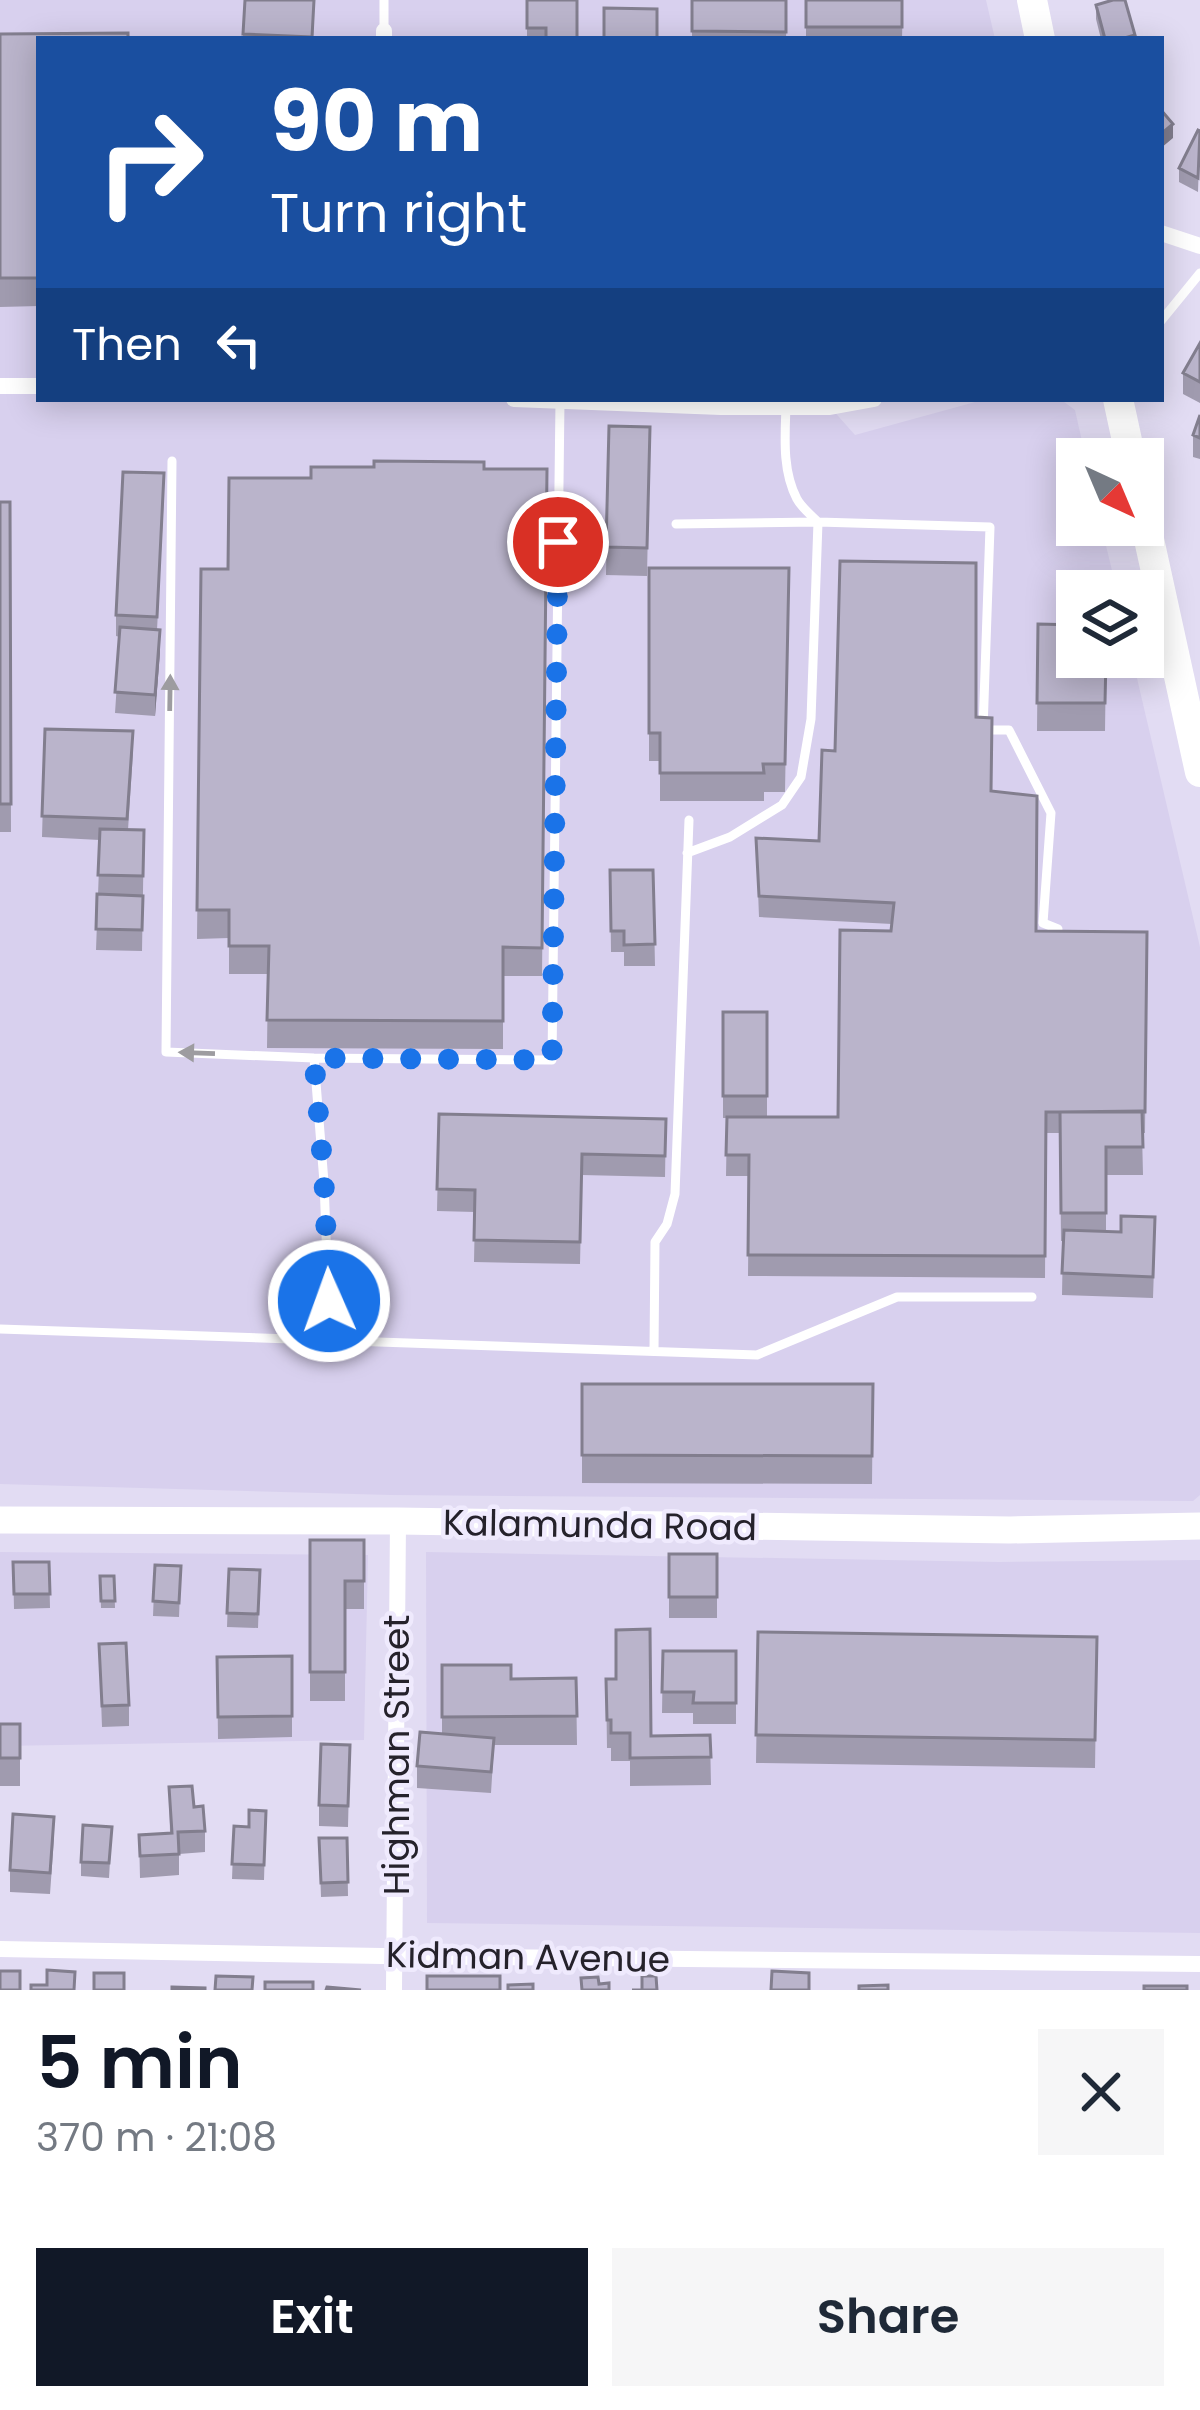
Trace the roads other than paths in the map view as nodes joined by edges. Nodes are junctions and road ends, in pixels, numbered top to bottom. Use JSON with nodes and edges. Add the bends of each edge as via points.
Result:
{"nodes":[{"id":1,"x":384,"y":0,"type":"edge"},
{"id":2,"x":1032,"y":0,"type":"edge"},
{"id":3,"x":384,"y":35,"type":"edge"},
{"id":4,"x":1039,"y":36,"type":"edge"},
{"id":5,"x":1164,"y":234,"type":"edge"},
{"id":6,"x":1200,"y":245,"type":"edge"},
{"id":7,"x":1200,"y":273,"type":"edge"},
{"id":8,"x":1164,"y":317,"type":"edge"},
{"id":9,"x":0,"y":386,"type":"edge"},
{"id":10,"x":36,"y":386,"type":"edge"},
{"id":11,"x":560,"y":402,"type":"edge"},
{"id":12,"x":587,"y":402,"type":"edge"},
{"id":13,"x":858,"y":402,"type":"edge"},
{"id":14,"x":1119,"y":402,"type":"edge"},
{"id":15,"x":786,"y":403,"type":"edge"},
{"id":16,"x":1126,"y":438,"type":"edge"},
{"id":17,"x":172,"y":461,"type":"dead end"},
{"id":18,"x":818,"y":522,"type":"junction"},
{"id":19,"x":676,"y":524,"type":"dead end"},
{"id":20,"x":1150,"y":546,"type":"edge"},
{"id":21,"x":1200,"y":772,"type":"edge"},
{"id":22,"x":688,"y":820,"type":"dead end"},
{"id":23,"x":688,"y":853,"type":"junction"},
{"id":24,"x":1058,"y":929,"type":"edge"},
{"id":25,"x":314,"y":1058,"type":"junction"},
{"id":26,"x":1032,"y":1297,"type":"dead end"},
{"id":27,"x":0,"y":1329,"type":"edge"},
{"id":28,"x":330,"y":1341,"type":"junction"},
{"id":29,"x":654,"y":1352,"type":"junction"},
{"id":30,"x":0,"y":1520,"type":"edge"},
{"id":31,"x":398,"y":1521,"type":"junction"},
{"id":32,"x":1200,"y":1526,"type":"edge"},
{"id":33,"x":0,"y":1949,"type":"edge"},
{"id":34,"x":395,"y":1956,"type":"junction"},
{"id":35,"x":1200,"y":1964,"type":"edge"},
{"id":36,"x":394,"y":1990,"type":"edge"}],
"edges":[{"from":1,"to":3,"type":"lane"},
{"from":2,"to":4,"type":"highway"},
{"from":5,"to":6,"type":"street"},
{"from":7,"to":8,"type":"lane"},
{"from":9,"to":10,"type":"street"},
{"from":11,"to":25,"type":"lane","via":[[552,1060]]},
{"from":12,"to":15,"type":"street"},
{"from":13,"to":15,"type":"street"},
{"from":14,"to":16,"type":"highway"},
{"from":15,"to":18,"type":"lane","via":[[788,475],[798,502]]},
{"from":25,"to":17,"type":"lane","one_way":true,"via":[[166,1052]]},
{"from":18,"to":19,"type":"lane"},
{"from":18,"to":23,"type":"lane","via":[[811,719],[801,778],[782,806]]},
{"from":18,"to":24,"type":"lane","via":[[990,527],[983,730],[1009,730],[1051,813],[1043,923]]},
{"from":20,"to":21,"type":"highway"},
{"from":22,"to":23,"type":"lane"},
{"from":23,"to":29,"type":"lane","via":[[675,1194],[655,1242]]},
{"from":25,"to":28,"type":"lane"},
{"from":26,"to":29,"type":"lane","via":[[897,1297],[758,1355]]},
{"from":27,"to":28,"type":"lane"},
{"from":28,"to":29,"type":"lane"},
{"from":30,"to":31,"type":"main road","name":"Kalamunda Road"},
{"from":31,"to":32,"type":"main road","name":"Kalamunda Road"},
{"from":31,"to":34,"type":"street","name":"Highman Street"},
{"from":33,"to":34,"type":"street","name":"Kidman Avenue"},
{"from":34,"to":35,"type":"street","name":"Kidman Avenue"},
{"from":34,"to":36,"type":"street","name":"Highman Street"}]}
